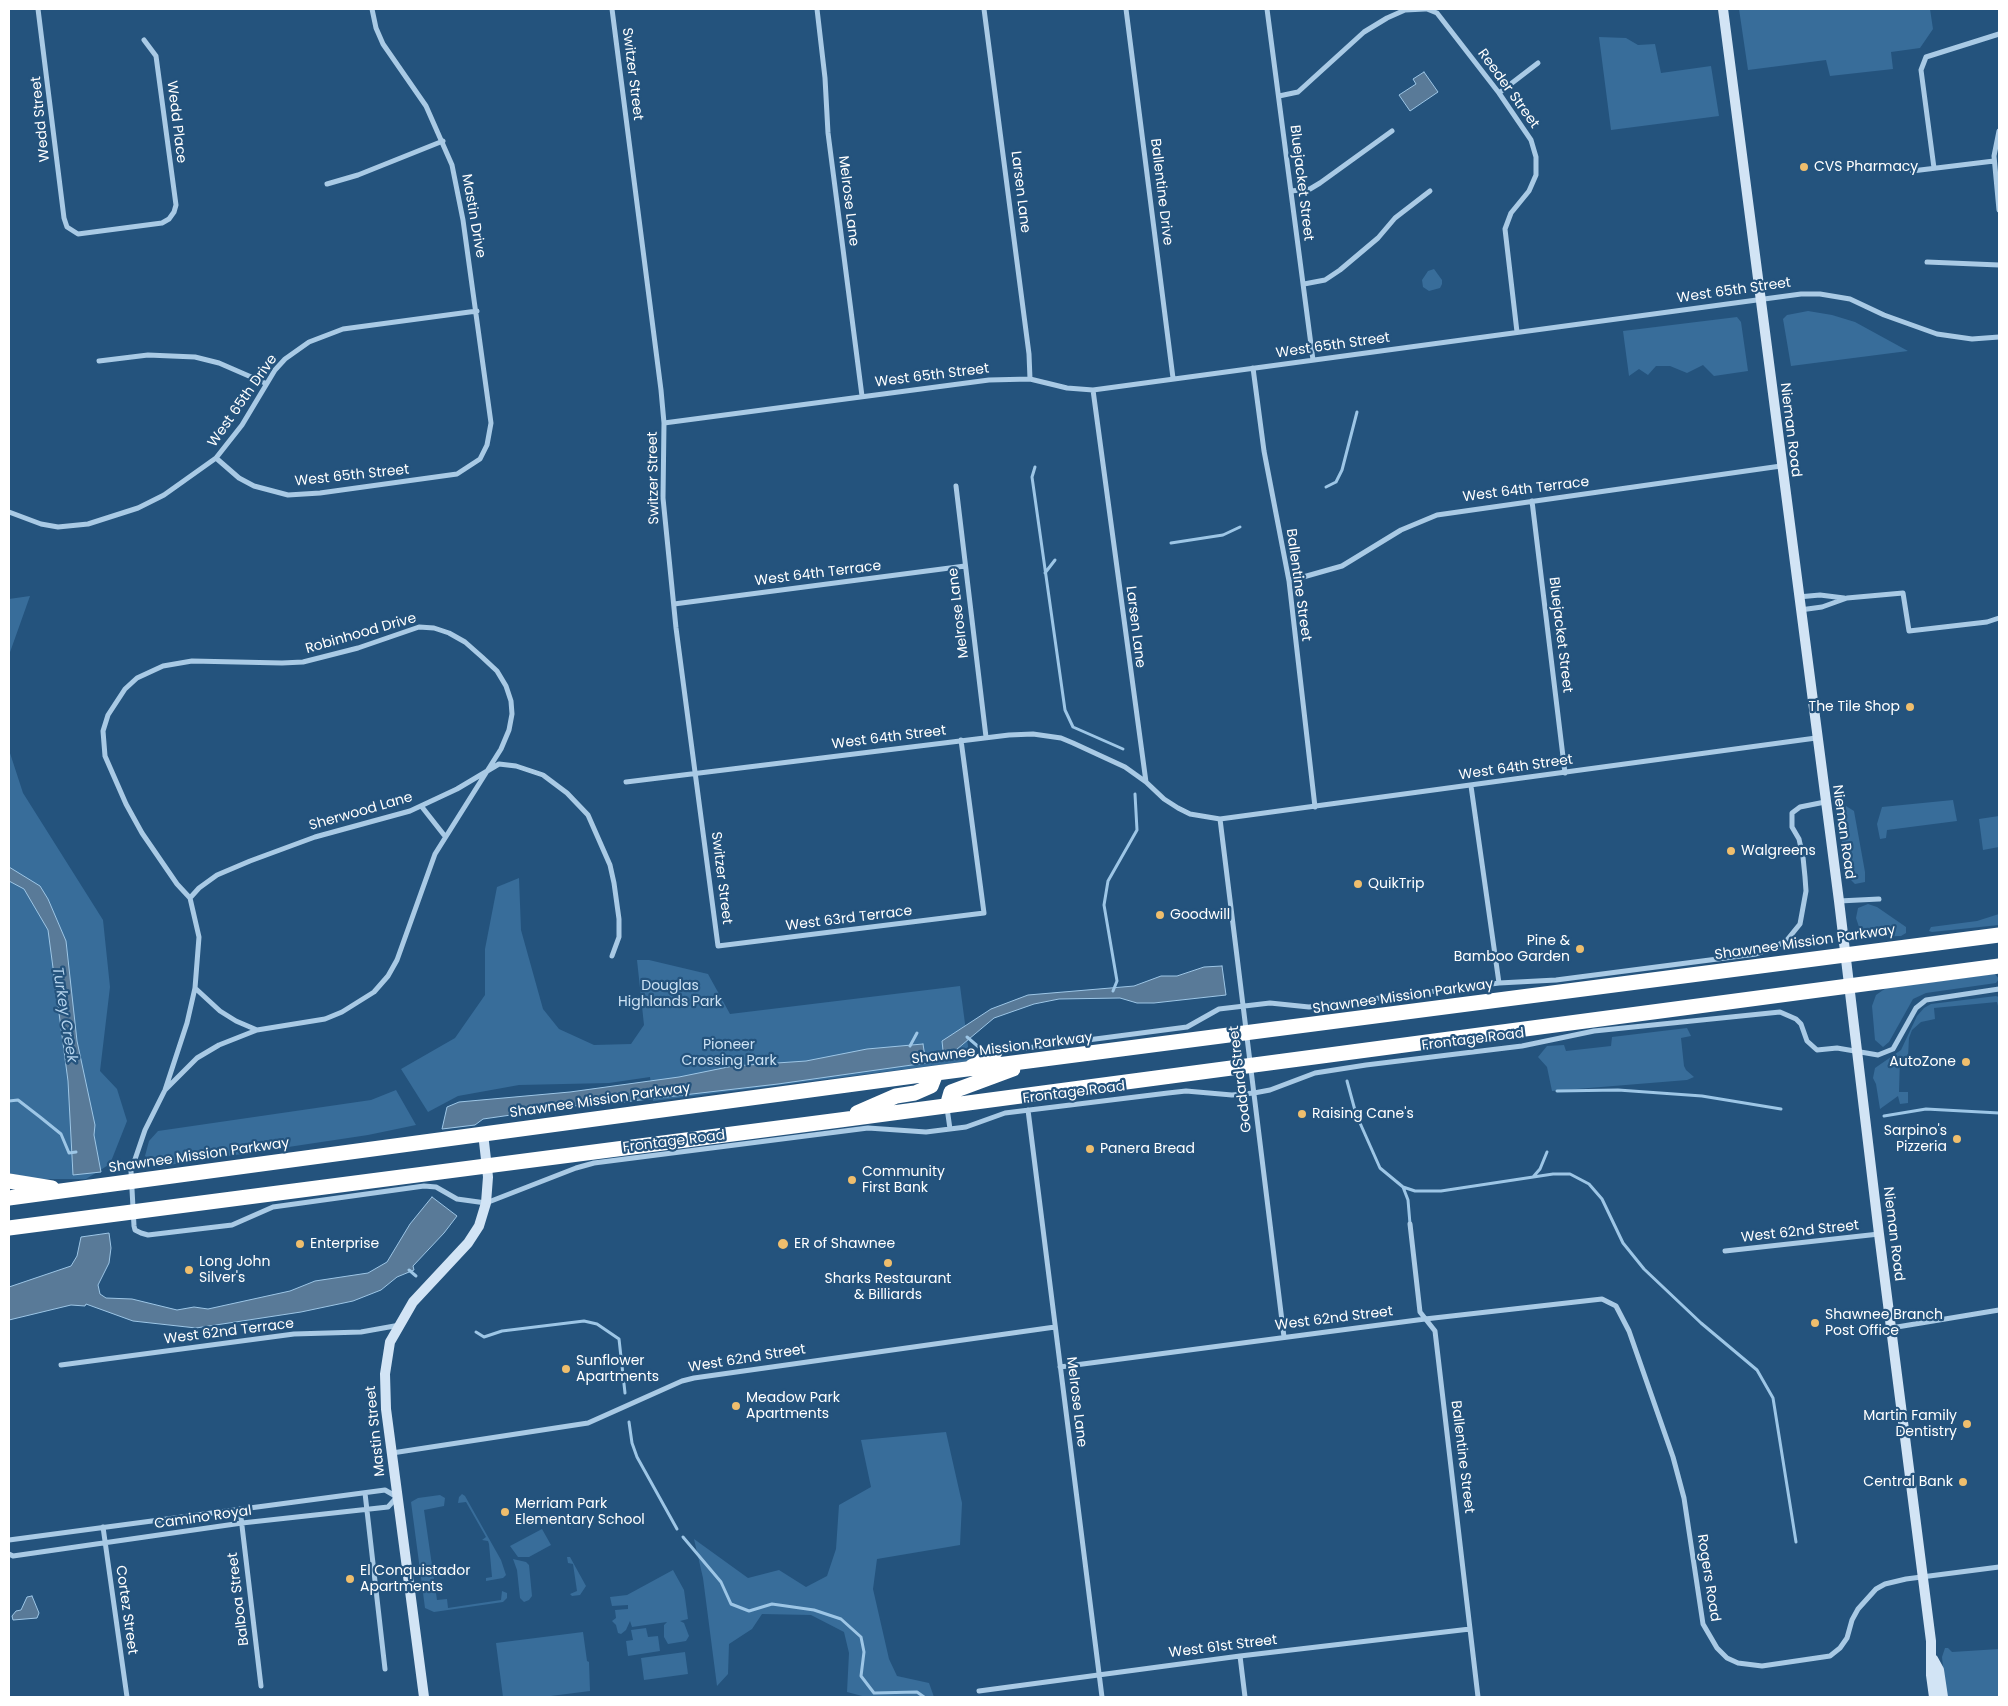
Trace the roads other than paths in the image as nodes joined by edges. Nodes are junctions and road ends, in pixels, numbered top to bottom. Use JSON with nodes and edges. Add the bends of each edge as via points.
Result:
{"nodes":[{"id":1,"x":38,"y":9,"type":"edge"},
{"id":2,"x":372,"y":9,"type":"edge"},
{"id":3,"x":612,"y":9,"type":"edge"},
{"id":4,"x":817,"y":9,"type":"edge"},
{"id":5,"x":984,"y":9,"type":"edge"},
{"id":6,"x":1126,"y":9,"type":"edge"},
{"id":7,"x":1267,"y":9,"type":"edge"},
{"id":8,"x":1426,"y":9,"type":"edge"},
{"id":9,"x":1722,"y":9,"type":"edge"},
{"id":10,"x":1999,"y":34,"type":"edge"},
{"id":11,"x":144,"y":40,"type":"dead end"},
{"id":12,"x":1538,"y":63,"type":"dead end"},
{"id":13,"x":1498,"y":93,"type":"junction"},
{"id":14,"x":1279,"y":96,"type":"junction"},
{"id":15,"x":1392,"y":131,"type":"dead end"},
{"id":16,"x":1999,"y":131,"type":"edge"},
{"id":17,"x":443,"y":142,"type":"junction"},
{"id":18,"x":1994,"y":161,"type":"junction"},
{"id":19,"x":1934,"y":168,"type":"junction"},
{"id":20,"x":1912,"y":171,"type":"dead end"},
{"id":21,"x":1997,"y":176,"type":"edge"},
{"id":22,"x":327,"y":184,"type":"dead end"},
{"id":23,"x":1291,"y":191,"type":"junction"},
{"id":24,"x":1430,"y":192,"type":"dead end"},
{"id":25,"x":1999,"y":210,"type":"edge"},
{"id":26,"x":174,"y":212,"type":"joint"},
{"id":27,"x":1927,"y":262,"type":"dead end"},
{"id":28,"x":1999,"y":265,"type":"edge"},
{"id":29,"x":1304,"y":284,"type":"junction"},
{"id":30,"x":1760,"y":299,"type":"junction"},
{"id":31,"x":477,"y":311,"type":"junction"},
{"id":32,"x":1517,"y":332,"type":"junction"},
{"id":33,"x":1999,"y":337,"type":"edge"},
{"id":34,"x":1314,"y":360,"type":"junction"},
{"id":35,"x":99,"y":361,"type":"dead end"},
{"id":36,"x":1253,"y":368,"type":"junction"},
{"id":37,"x":1173,"y":378,"type":"junction"},
{"id":38,"x":1030,"y":379,"type":"junction"},
{"id":39,"x":265,"y":383,"type":"junction"},
{"id":40,"x":1093,"y":390,"type":"junction"},
{"id":41,"x":862,"y":396,"type":"junction"},
{"id":42,"x":664,"y":423,"type":"junction"},
{"id":43,"x":487,"y":445,"type":"joint"},
{"id":44,"x":216,"y":458,"type":"junction"},
{"id":45,"x":1781,"y":466,"type":"junction"},
{"id":46,"x":956,"y":486,"type":"dead end"},
{"id":47,"x":1532,"y":501,"type":"junction"},
{"id":48,"x":9,"y":512,"type":"edge"},
{"id":49,"x":965,"y":566,"type":"junction"},
{"id":50,"x":1289,"y":581,"type":"junction"},
{"id":51,"x":1798,"y":597,"type":"junction"},
{"id":52,"x":1847,"y":598,"type":"junction"},
{"id":53,"x":674,"y":604,"type":"junction"},
{"id":54,"x":1799,"y":610,"type":"junction"},
{"id":55,"x":1999,"y":618,"type":"edge"},
{"id":56,"x":986,"y":738,"type":"junction"},
{"id":57,"x":1816,"y":738,"type":"junction"},
{"id":58,"x":961,"y":740,"type":"junction"},
{"id":59,"x":489,"y":769,"type":"junction"},
{"id":60,"x":1565,"y":773,"type":"junction"},
{"id":61,"x":696,"y":774,"type":"junction"},
{"id":62,"x":626,"y":782,"type":"dead end"},
{"id":63,"x":1146,"y":782,"type":"junction"},
{"id":64,"x":1471,"y":786,"type":"junction"},
{"id":65,"x":1825,"y":802,"type":"junction"},
{"id":66,"x":422,"y":806,"type":"junction"},
{"id":67,"x":1316,"y":807,"type":"junction"},
{"id":68,"x":1220,"y":819,"type":"junction"},
{"id":69,"x":444,"y":835,"type":"junction"},
{"id":70,"x":190,"y":898,"type":"junction"},
{"id":71,"x":1879,"y":899,"type":"dead end"},
{"id":72,"x":1839,"y":901,"type":"junction"},
{"id":73,"x":1999,"y":935,"type":"edge"},
{"id":74,"x":718,"y":946,"type":"joint"},
{"id":75,"x":1845,"y":955,"type":"junction"},
{"id":76,"x":612,"y":956,"type":"dead end"},
{"id":77,"x":1999,"y":966,"type":"edge"},
{"id":78,"x":1500,"y":983,"type":"junction"},
{"id":79,"x":1849,"y":985,"type":"junction"},
{"id":80,"x":195,"y":988,"type":"junction"},
{"id":81,"x":1999,"y":989,"type":"edge"},
{"id":82,"x":1244,"y":1006,"type":"junction"},
{"id":83,"x":257,"y":1030,"type":"junction"},
{"id":84,"x":1247,"y":1034,"type":"junction"},
{"id":85,"x":995,"y":1052,"type":"joint"},
{"id":86,"x":1856,"y":1052,"type":"junction"},
{"id":87,"x":1030,"y":1062,"type":"junction"},
{"id":88,"x":1250,"y":1064,"type":"junction"},
{"id":89,"x":968,"y":1069,"type":"junction"},
{"id":90,"x":936,"y":1073,"type":"junction"},
{"id":91,"x":165,"y":1090,"type":"junction"},
{"id":92,"x":1254,"y":1093,"type":"junction"},
{"id":93,"x":946,"y":1106,"type":"junction"},
{"id":94,"x":1028,"y":1110,"type":"junction"},
{"id":95,"x":840,"y":1120,"type":"junction"},
{"id":96,"x":950,"y":1130,"type":"junction"},
{"id":97,"x":483,"y":1133,"type":"junction"},
{"id":98,"x":487,"y":1167,"type":"junction"},
{"id":99,"x":9,"y":1181,"type":"edge"},
{"id":100,"x":132,"y":1181,"type":"junction"},
{"id":101,"x":69,"y":1190,"type":"junction"},
{"id":102,"x":9,"y":1198,"type":"edge"},
{"id":103,"x":486,"y":1203,"type":"junction"},
{"id":104,"x":133,"y":1212,"type":"junction"},
{"id":105,"x":1410,"y":1224,"type":"dead end"},
{"id":106,"x":9,"y":1228,"type":"edge"},
{"id":107,"x":1879,"y":1234,"type":"junction"},
{"id":108,"x":1725,"y":1251,"type":"dead end"},
{"id":109,"x":1610,"y":1301,"type":"joint"},
{"id":110,"x":1999,"y":1310,"type":"edge"},
{"id":111,"x":1426,"y":1319,"type":"junction"},
{"id":112,"x":400,"y":1325,"type":"junction"},
{"id":113,"x":1055,"y":1327,"type":"junction"},
{"id":114,"x":1891,"y":1328,"type":"junction"},
{"id":115,"x":1284,"y":1337,"type":"junction"},
{"id":116,"x":61,"y":1365,"type":"dead end"},
{"id":117,"x":1060,"y":1366,"type":"junction"},
{"id":118,"x":392,"y":1453,"type":"junction"},
{"id":119,"x":365,"y":1493,"type":"junction"},
{"id":120,"x":397,"y":1496,"type":"junction"},
{"id":121,"x":240,"y":1509,"type":"junction"},
{"id":122,"x":367,"y":1510,"type":"junction"},
{"id":123,"x":242,"y":1523,"type":"junction"},
{"id":124,"x":103,"y":1527,"type":"junction"},
{"id":125,"x":9,"y":1540,"type":"edge"},
{"id":126,"x":105,"y":1543,"type":"junction"},
{"id":127,"x":9,"y":1554,"type":"edge"},
{"id":128,"x":1999,"y":1567,"type":"edge"},
{"id":129,"x":1923,"y":1578,"type":"junction"},
{"id":130,"x":1470,"y":1629,"type":"junction"},
{"id":131,"x":1240,"y":1656,"type":"junction"},
{"id":132,"x":1933,"y":1659,"type":"junction"},
{"id":133,"x":385,"y":1669,"type":"dead end"},
{"id":134,"x":1099,"y":1674,"type":"junction"},
{"id":135,"x":261,"y":1686,"type":"dead end"},
{"id":136,"x":979,"y":1690,"type":"dead end"},
{"id":137,"x":127,"y":1697,"type":"edge"},
{"id":138,"x":424,"y":1697,"type":"edge"},
{"id":139,"x":1102,"y":1697,"type":"edge"},
{"id":140,"x":1245,"y":1697,"type":"edge"},
{"id":141,"x":1478,"y":1697,"type":"edge"},
{"id":142,"x":1934,"y":1697,"type":"edge"},
{"id":143,"x":1943,"y":1697,"type":"edge"}],
"edges":[{"from":1,"to":26,"type":"street","name":"Wedd Street","via":[[64,218],[68,226],[78,234],[162,223]]},
{"from":2,"to":17,"type":"street","name":"Mastin Drive","via":[[383,44],[426,106]]},
{"from":3,"to":42,"type":"street","name":"Switzer Street"},
{"from":4,"to":41,"type":"street","name":"Melrose Lane","via":[[828,134]]},
{"from":5,"to":38,"type":"street","name":"Larsen Lane"},
{"from":6,"to":37,"type":"street","name":"Ballentine Drive"},
{"from":7,"to":14,"type":"street","name":"Bluejacket Street"},
{"from":8,"to":13,"type":"street","name":"Reeder Street","via":[[1434,10]]},
{"from":8,"to":14,"type":"street","via":[[1405,10],[1387,18],[1364,32],[1298,92]]},
{"from":9,"to":30,"type":"main road","name":"Nieman Road"},
{"from":10,"to":19,"type":"street","via":[[1926,57],[1921,70]]},
{"from":11,"to":26,"type":"street","name":"Wedd Place","via":[[156,56],[176,205]]},
{"from":12,"to":13,"type":"street"},
{"from":13,"to":32,"type":"street","name":"Reeder Street","via":[[1531,140],[1536,157],[1536,175],[1529,191],[1511,212],[1505,229]]},
{"from":14,"to":23,"type":"street","name":"Bluejacket Street"},
{"from":15,"to":23,"type":"street","via":[[1320,183]]},
{"from":16,"to":18,"type":"street"},
{"from":17,"to":22,"type":"street"},
{"from":17,"to":31,"type":"street","name":"Mastin Drive","via":[[458,190]]},
{"from":18,"to":19,"type":"street"},
{"from":18,"to":21,"type":"street"},
{"from":19,"to":20,"type":"street"},
{"from":21,"to":25,"type":"street"},
{"from":23,"to":29,"type":"street","name":"Bluejacket Street"},
{"from":24,"to":29,"type":"street","via":[[1395,218],[1378,238],[1340,270],[1325,280]]},
{"from":27,"to":28,"type":"street"},
{"from":29,"to":34,"type":"street","name":"Bluejacket Street"},
{"from":30,"to":32,"type":"street","name":"West 65th Street"},
{"from":30,"to":33,"type":"street","name":"West 65th Street","via":[[1820,294],[1850,299],[1937,334],[1972,339]]},
{"from":30,"to":45,"type":"main road","name":"Nieman Road"},
{"from":31,"to":39,"type":"street","name":"West 65th Drive","via":[[335,331],[317,337],[293,352]]},
{"from":31,"to":43,"type":"street","name":"Mastin Drive","via":[[491,423]]},
{"from":32,"to":34,"type":"street","name":"West 65th Street"},
{"from":34,"to":36,"type":"street","name":"West 65th Street"},
{"from":35,"to":39,"type":"street","via":[[148,355],[195,357],[219,363]]},
{"from":36,"to":37,"type":"street","name":"West 65th Street"},
{"from":36,"to":50,"type":"street","name":"Ballentine Street","via":[[1264,451]]},
{"from":37,"to":40,"type":"street","name":"West 65th Street"},
{"from":38,"to":40,"type":"street","name":"West 65th Street","via":[[1067,388]]},
{"from":38,"to":41,"type":"street","name":"West 65th Street","via":[[989,380]]},
{"from":39,"to":44,"type":"street","name":"West 65th Drive","via":[[242,425]]},
{"from":40,"to":63,"type":"street","name":"Larsen Lane"},
{"from":41,"to":42,"type":"street","name":"West 65th Street"},
{"from":42,"to":53,"type":"street","name":"Switzer Street","via":[[663,498]]},
{"from":43,"to":44,"type":"street","name":"West 65th Street","via":[[480,459],[457,474],[288,495],[254,486]]},
{"from":44,"to":48,"type":"street","name":"West 65th Drive","via":[[164,495],[138,508],[88,524],[58,527]]},
{"from":45,"to":47,"type":"street","name":"West 64th Terrace"},
{"from":45,"to":51,"type":"main road","name":"Nieman Road"},
{"from":46,"to":49,"type":"street","name":"Melrose Lane"},
{"from":47,"to":50,"type":"street","name":"West 64th Terrace","via":[[1437,515],[1401,530],[1342,566]]},
{"from":47,"to":60,"type":"street","name":"Bluejacket Street"},
{"from":49,"to":53,"type":"street","name":"West 64th Terrace"},
{"from":49,"to":56,"type":"street","name":"Melrose Lane"},
{"from":50,"to":67,"type":"street","name":"Ballentine Street"},
{"from":51,"to":52,"type":"street"},
{"from":51,"to":54,"type":"main road","name":"Nieman Road"},
{"from":52,"to":54,"type":"street","via":[[1822,607]]},
{"from":52,"to":55,"type":"street","via":[[1903,593],[1909,631]]},
{"from":53,"to":61,"type":"street","name":"Switzer Street"},
{"from":54,"to":57,"type":"main road","name":"Nieman Road"},
{"from":56,"to":58,"type":"street","name":"West 64th Street"},
{"from":56,"to":63,"type":"street","name":"West 64th Street","via":[[1033,734],[1061,738],[1125,767]]},
{"from":57,"to":60,"type":"street","name":"West 64th Street"},
{"from":57,"to":65,"type":"main road","name":"Nieman Road"},
{"from":58,"to":61,"type":"street","name":"West 64th Street"},
{"from":58,"to":74,"type":"street","name":"West 63rd Terrace","via":[[984,913]]},
{"from":59,"to":66,"type":"street","name":"Sherwood Lane","via":[[458,789]]},
{"from":59,"to":69,"type":"street","name":"Robinhood Drive"},
{"from":59,"to":70,"type":"street","name":"Robinhood Drive","via":[[509,730],[511,700],[506,686],[497,670],[465,642],[434,628],[419,627],[304,662],[192,661],[154,669],[131,683],[115,703],[103,731],[102,747],[138,826]]},
{"from":59,"to":76,"type":"street","name":"Sherwood Lane","via":[[499,764],[542,775],[588,815],[610,865],[614,883],[619,936]]},
{"from":60,"to":64,"type":"street","name":"West 64th Street"},
{"from":61,"to":62,"type":"street","name":"West 64th Street"},
{"from":61,"to":74,"type":"street","name":"Switzer Street"},
{"from":63,"to":68,"type":"street","via":[[1178,808],[1190,814]]},
{"from":64,"to":67,"type":"street","name":"West 64th Street"},
{"from":64,"to":78,"type":"street"},
{"from":65,"to":72,"type":"main road","name":"Nieman Road"},
{"from":65,"to":78,"type":"street","via":[[1800,807],[1792,814],[1792,827],[1803,857],[1805,904],[1796,931],[1774,948],[1744,956],[1556,980]]},
{"from":66,"to":69,"type":"street"},
{"from":66,"to":70,"type":"street","name":"Sherwood Lane","via":[[270,852],[217,875]]},
{"from":67,"to":68,"type":"street","name":"West 64th Street"},
{"from":68,"to":82,"type":"street","name":"Goddard Street"},
{"from":69,"to":83,"type":"street","name":"Robinhood Drive","via":[[397,960],[374,992],[325,1019]]},
{"from":70,"to":80,"type":"street","name":"Robinhood Drive","via":[[199,937]]},
{"from":71,"to":72,"type":"street"},
{"from":72,"to":75,"type":"main road","name":"Nieman Road"},
{"from":73,"to":75,"type":"highway","name":"Shawnee Mission Parkway"},
{"from":75,"to":79,"type":"main road","name":"Nieman Road"},
{"from":75,"to":84,"type":"highway","name":"Shawnee Mission Parkway"},
{"from":77,"to":79,"type":"highway"},
{"from":78,"to":82,"type":"street","via":[[1309,1007],[1270,1003]]},
{"from":79,"to":86,"type":"main road","name":"Nieman Road"},
{"from":79,"to":88,"type":"highway"},
{"from":80,"to":83,"type":"street","via":[[220,1011]]},
{"from":80,"to":91,"type":"street","name":"Robinhood Drive"},
{"from":81,"to":86,"type":"street","name":"Frontage Road","via":[[1926,1000],[1916,1008],[1893,1049],[1878,1055]]},
{"from":82,"to":84,"type":"street","name":"Goddard Street"},
{"from":82,"to":85,"type":"street","via":[[1219,1009],[1187,1027]]},
{"from":83,"to":91,"type":"street","name":"Robinhood Drive","via":[[197,1058]]},
{"from":84,"to":87,"type":"highway","name":"Shawnee Mission Parkway"},
{"from":84,"to":88,"type":"street","name":"Goddard Street"},
{"from":85,"to":89,"type":"highway"},
{"from":86,"to":92,"type":"street","name":"Frontage Road","via":[[1837,1048],[1817,1050],[1807,1041],[1796,1018],[1780,1012],[1594,1031],[1522,1046],[1366,1064],[1315,1073]]},
{"from":86,"to":107,"type":"main road","name":"Nieman Road"},
{"from":87,"to":89,"type":"highway","name":"Shawnee Mission Parkway"},
{"from":87,"to":93,"type":"highway","via":[[951,1092]]},
{"from":88,"to":92,"type":"street","name":"Goddard Street"},
{"from":88,"to":93,"type":"highway"},
{"from":89,"to":90,"type":"highway","name":"Shawnee Mission Parkway"},
{"from":90,"to":95,"type":"highway","via":[[931,1086],[896,1096]]},
{"from":90,"to":97,"type":"highway","name":"Shawnee Mission Parkway"},
{"from":91,"to":100,"type":"street","name":"Robinhood Drive","via":[[136,1153]]},
{"from":92,"to":94,"type":"street","name":"Frontage Road","via":[[1232,1095],[1186,1091]]},
{"from":92,"to":115,"type":"street","name":"Goddard Street"},
{"from":93,"to":95,"type":"highway"},
{"from":93,"to":96,"type":"street"},
{"from":94,"to":96,"type":"street","name":"Frontage Road","via":[[1004,1113],[982,1123]]},
{"from":94,"to":113,"type":"street","name":"Melrose Lane"},
{"from":95,"to":98,"type":"highway"},
{"from":96,"to":103,"type":"street","name":"Frontage Road","via":[[911,1133],[868,1128],[594,1164]]},
{"from":97,"to":98,"type":"main road","name":"Mastin Street"},
{"from":97,"to":100,"type":"highway","name":"Shawnee Mission Parkway"},
{"from":98,"to":103,"type":"main road","name":"Mastin Street"},
{"from":98,"to":104,"type":"highway"},
{"from":99,"to":101,"type":"highway"},
{"from":100,"to":101,"type":"highway","name":"Shawnee Mission Parkway"},
{"from":100,"to":104,"type":"street","name":"Robinhood Drive"},
{"from":101,"to":102,"type":"highway","name":"Shawnee Mission Parkway"},
{"from":103,"to":104,"type":"street","name":"Frontage Road","via":[[458,1199],[436,1187],[424,1186],[286,1205],[232,1225],[148,1235],[135,1230]]},
{"from":103,"to":112,"type":"main road","name":"Mastin Street","via":[[480,1226],[413,1302]]},
{"from":104,"to":106,"type":"highway"},
{"from":105,"to":111,"type":"street","name":"Ballentine Street","via":[[1420,1312]]},
{"from":107,"to":108,"type":"street","name":"West 62nd Street"},
{"from":107,"to":114,"type":"main road","name":"Nieman Road"},
{"from":109,"to":111,"type":"street","name":"West 62nd Street","via":[[1589,1299]]},
{"from":109,"to":129,"type":"street","name":"Rogers Road","via":[[1620,1311],[1629,1331],[1673,1457],[1684,1498],[1703,1624],[1716,1648],[1738,1663],[1762,1666],[1830,1656],[1840,1648],[1852,1620],[1876,1589],[1892,1581]]},
{"from":110,"to":114,"type":"street"},
{"from":111,"to":115,"type":"street","name":"West 62nd Street"},
{"from":111,"to":130,"type":"street","name":"Ballentine Street","via":[[1435,1330]]},
{"from":112,"to":116,"type":"street","name":"West 62nd Terrace","via":[[362,1332],[294,1334]]},
{"from":112,"to":118,"type":"main road","name":"Mastin Street","via":[[390,1342],[384,1374]]},
{"from":113,"to":117,"type":"street","name":"Melrose Lane"},
{"from":113,"to":118,"type":"street","name":"West 62nd Street","via":[[694,1378],[588,1423]]},
{"from":114,"to":129,"type":"main road","name":"Nieman Road"},
{"from":115,"to":117,"type":"street","name":"West 62nd Street"},
{"from":117,"to":134,"type":"street","name":"Melrose Lane"},
{"from":118,"to":120,"type":"main road","name":"Mastin Street"},
{"from":119,"to":120,"type":"street","via":[[385,1490]]},
{"from":119,"to":121,"type":"street"},
{"from":119,"to":122,"type":"street"},
{"from":120,"to":122,"type":"street","name":"Camino Royal","via":[[388,1507]]},
{"from":120,"to":138,"type":"main road","name":"Mastin Street"},
{"from":121,"to":123,"type":"street","name":"Balboa Street"},
{"from":121,"to":124,"type":"street"},
{"from":122,"to":123,"type":"street","name":"Camino Royal"},
{"from":122,"to":133,"type":"street"},
{"from":123,"to":126,"type":"street","name":"Camino Royal"},
{"from":123,"to":135,"type":"street","name":"Balboa Street"},
{"from":124,"to":125,"type":"street"},
{"from":124,"to":126,"type":"street","name":"Cortez Street"},
{"from":126,"to":127,"type":"street","name":"Camino Royal"},
{"from":126,"to":137,"type":"street","name":"Cortez Street"},
{"from":128,"to":129,"type":"street"},
{"from":129,"to":132,"type":"main road","name":"Nieman Road"},
{"from":130,"to":131,"type":"street","name":"West 61st Street"},
{"from":130,"to":141,"type":"street","name":"Ballentine Street"},
{"from":131,"to":134,"type":"street","name":"West 61st Street"},
{"from":131,"to":140,"type":"street"},
{"from":132,"to":142,"type":"main road","name":"Nieman Road"},
{"from":132,"to":143,"type":"main road","name":"Nieman Road","via":[[1939,1670]]},
{"from":134,"to":136,"type":"street","name":"West 61st Street"},
{"from":134,"to":139,"type":"street","name":"Melrose Lane"}]}
